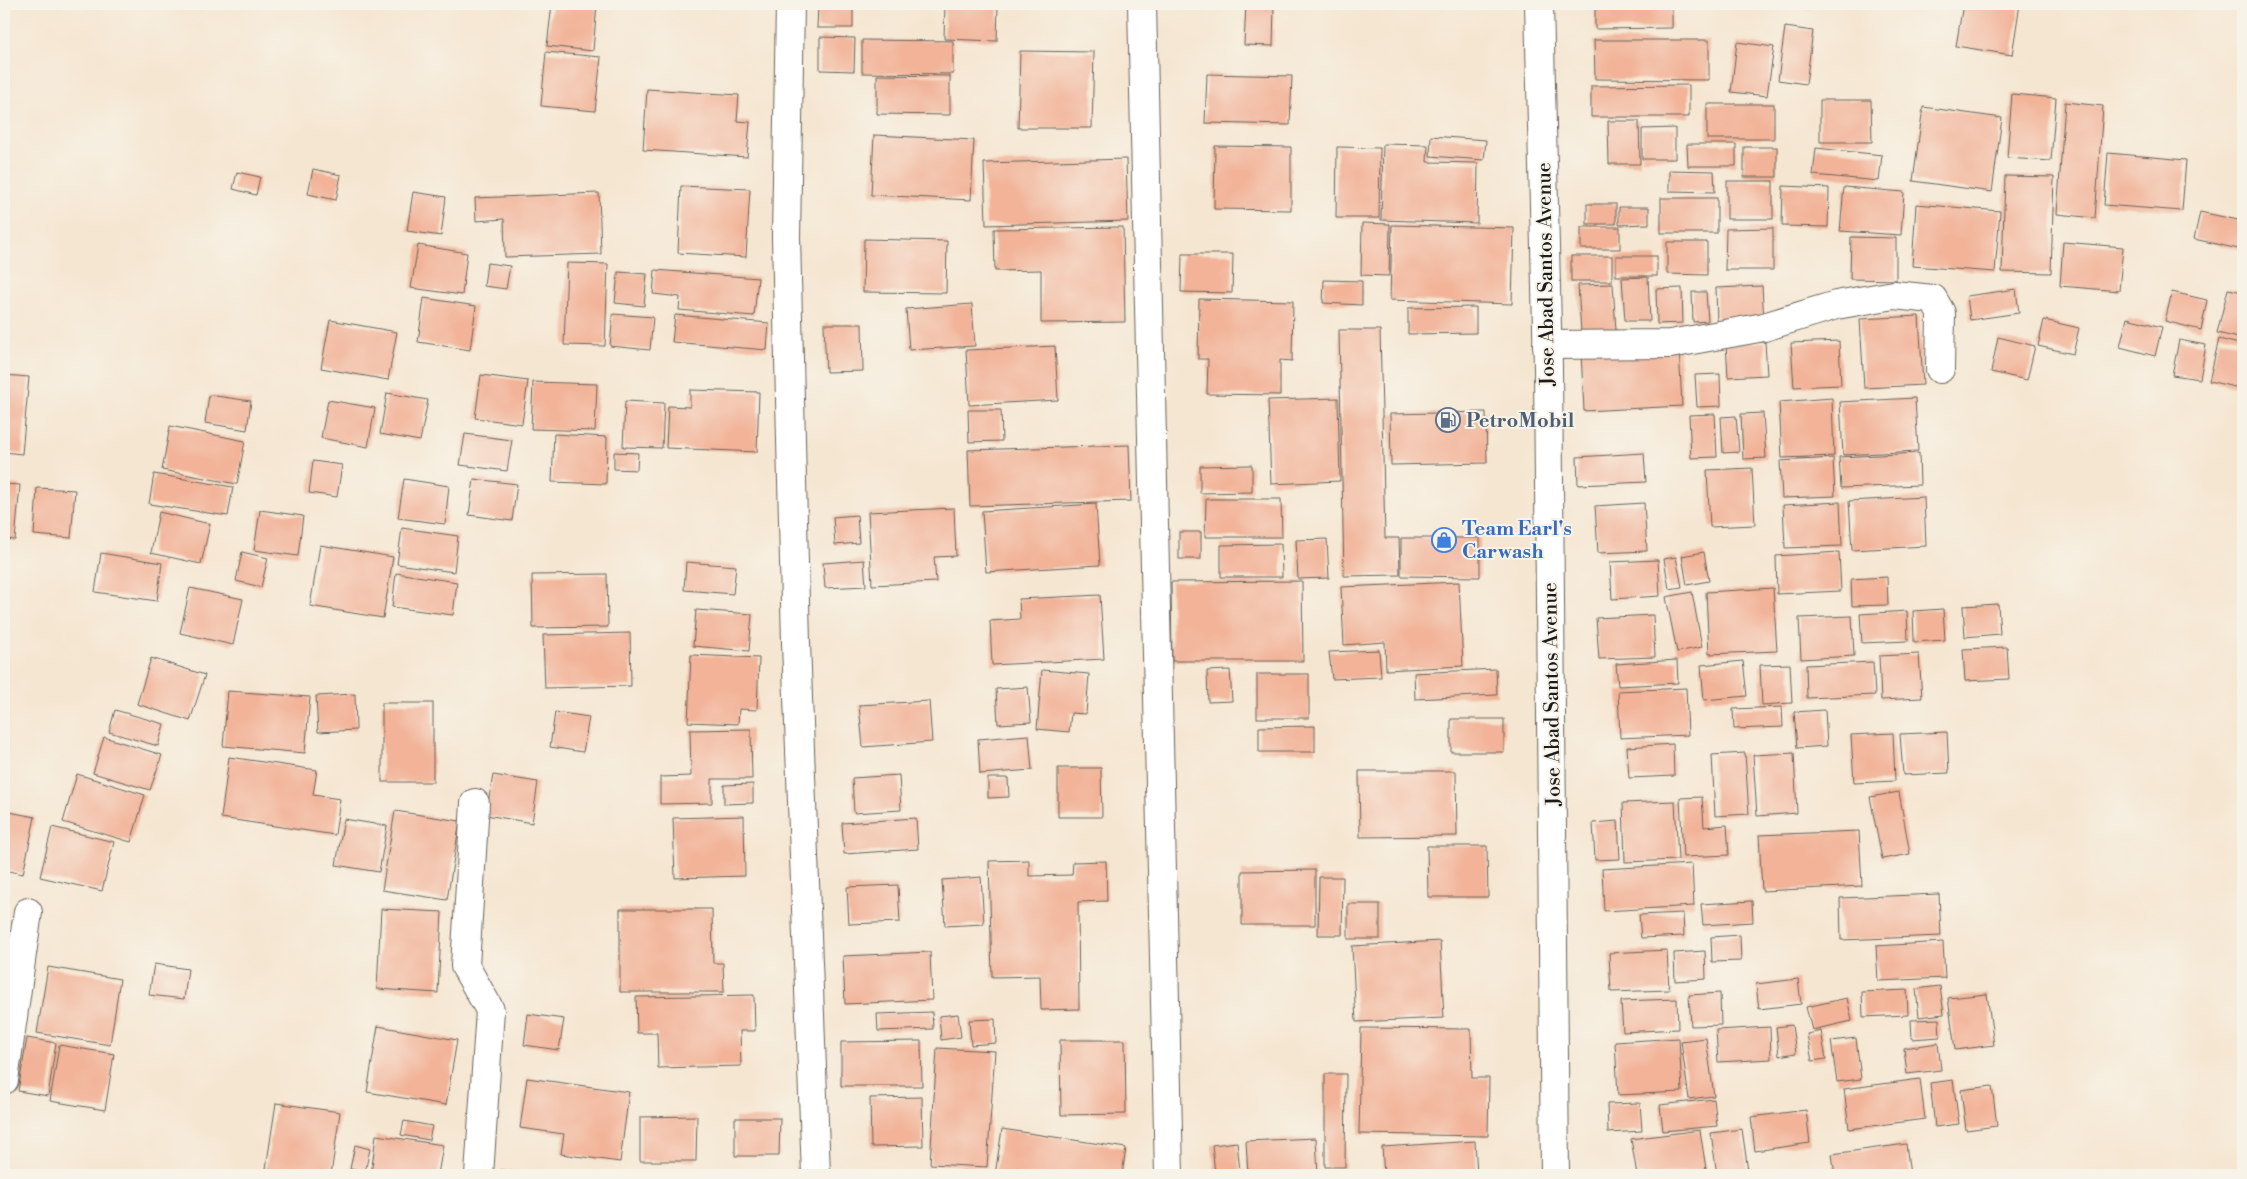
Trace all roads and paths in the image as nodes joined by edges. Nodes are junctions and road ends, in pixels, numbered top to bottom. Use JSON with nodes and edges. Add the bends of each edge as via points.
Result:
{"nodes":[{"id":1,"x":790,"y":4,"type":"edge"},
{"id":2,"x":1142,"y":4,"type":"edge"},
{"id":3,"x":1540,"y":4,"type":"edge"},
{"id":4,"x":1547,"y":345,"type":"junction"},
{"id":5,"x":1940,"y":369,"type":"dead end"},
{"id":6,"x":475,"y":803,"type":"dead end"},
{"id":7,"x":28,"y":912,"type":"dead end"},
{"id":8,"x":4,"y":1080,"type":"edge"},
{"id":9,"x":479,"y":1175,"type":"edge"},
{"id":10,"x":816,"y":1175,"type":"edge"},
{"id":11,"x":1169,"y":1175,"type":"edge"},
{"id":12,"x":1555,"y":1175,"type":"edge"}],
"edges":[{"from":1,"to":10,"type":"main road","via":[[786,236],[796,643]]},
{"from":2,"to":11,"type":"main road"},
{"from":3,"to":4,"type":"main road","name":"Jose Abad Santos Avenue"},
{"from":4,"to":5,"type":"main road","via":[[1670,344],[1764,327],[1836,305],[1894,295],[1934,299],[1941,314]]},
{"from":4,"to":12,"type":"main road","name":"Jose Abad Santos Avenue"},
{"from":6,"to":9,"type":"main road","via":[[465,966],[490,1010]]},
{"from":7,"to":8,"type":"main road"}]}
